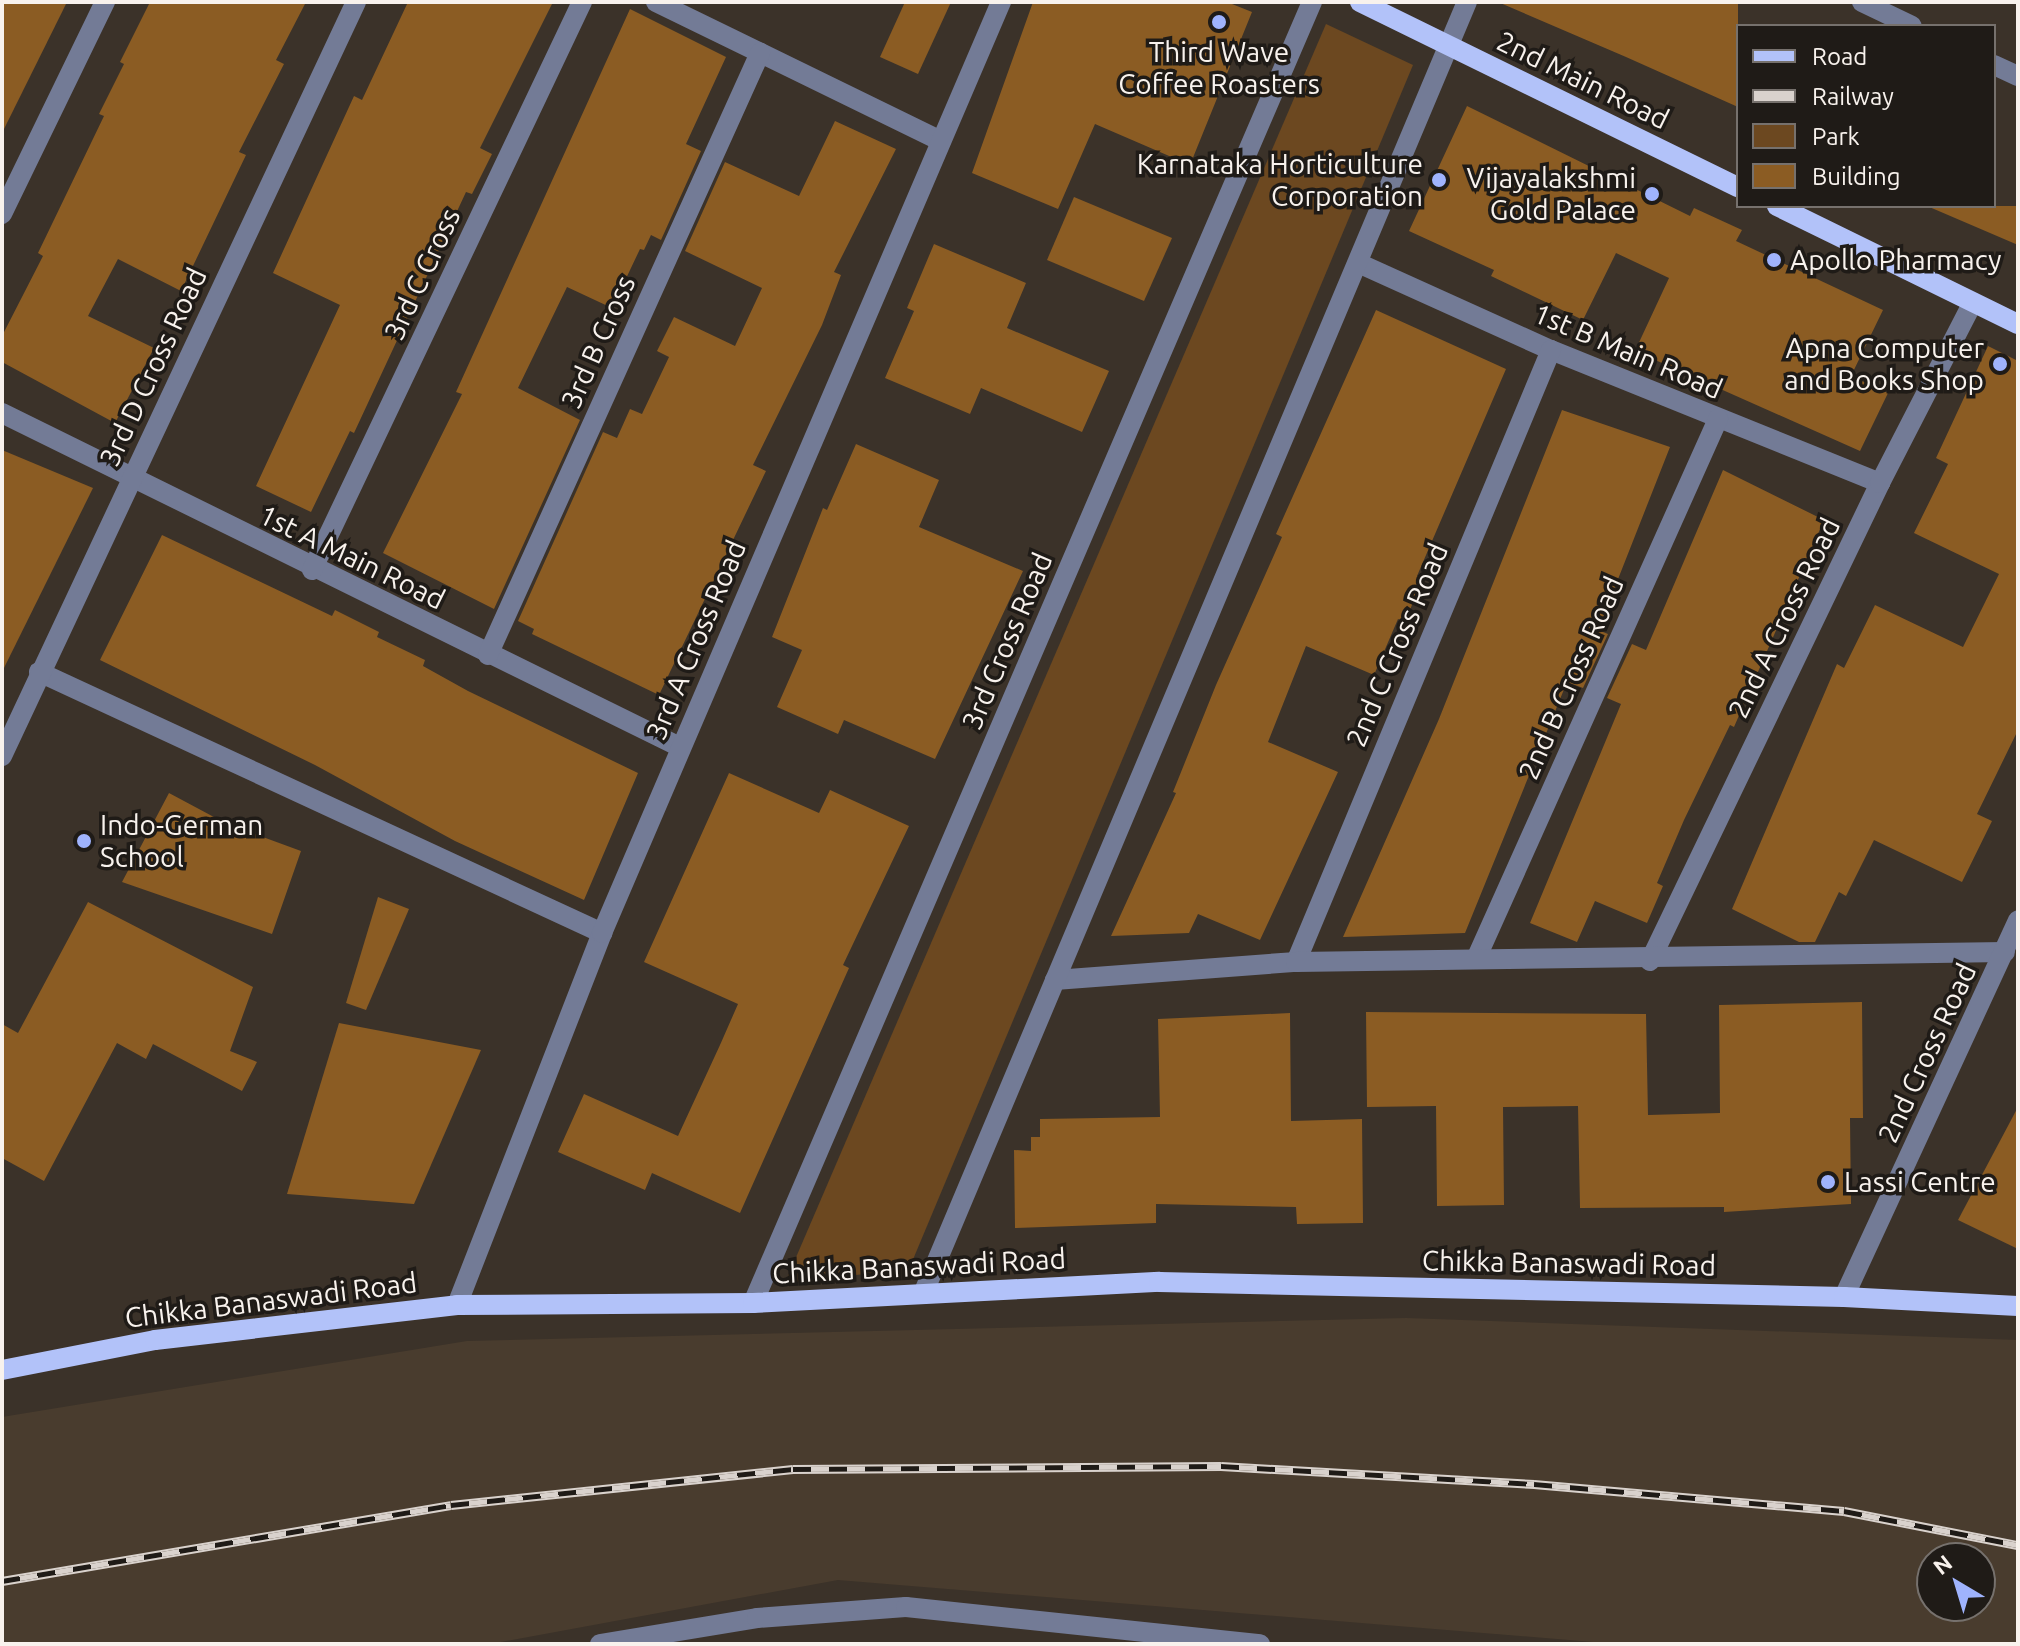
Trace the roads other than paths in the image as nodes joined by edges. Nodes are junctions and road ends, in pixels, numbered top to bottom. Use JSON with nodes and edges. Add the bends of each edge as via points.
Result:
{"nodes":[{"id":1,"x":105,"y":2,"type":"edge"},
{"id":2,"x":356,"y":2,"type":"edge"},
{"id":3,"x":582,"y":2,"type":"edge"},
{"id":4,"x":656,"y":2,"type":"edge"},
{"id":5,"x":1001,"y":2,"type":"edge"},
{"id":6,"x":1312,"y":2,"type":"edge"},
{"id":7,"x":1360,"y":2,"type":"edge"},
{"id":8,"x":1467,"y":2,"type":"edge"},
{"id":9,"x":1876,"y":5,"type":"edge"},
{"id":10,"x":1909,"y":24,"type":"edge"},
{"id":11,"x":1449,"y":46,"type":"junction"},
{"id":12,"x":760,"y":53,"type":"junction"},
{"id":13,"x":1996,"y":66,"type":"edge"},
{"id":14,"x":2018,"y":76,"type":"edge"},
{"id":15,"x":941,"y":141,"type":"junction"},
{"id":16,"x":1736,"y":186,"type":"edge"},
{"id":17,"x":1781,"y":208,"type":"edge"},
{"id":18,"x":2,"y":214,"type":"edge"},
{"id":19,"x":1358,"y":263,"type":"junction"},
{"id":20,"x":1973,"y":302,"type":"junction"},
{"id":21,"x":2018,"y":324,"type":"edge"},
{"id":22,"x":1551,"y":350,"type":"junction"},
{"id":23,"x":2,"y":413,"type":"edge"},
{"id":24,"x":1718,"y":419,"type":"junction"},
{"id":25,"x":132,"y":479,"type":"junction"},
{"id":26,"x":1880,"y":483,"type":"junction"},
{"id":27,"x":312,"y":570,"type":"junction"},
{"id":28,"x":488,"y":655,"type":"junction"},
{"id":29,"x":39,"y":672,"type":"junction"},
{"id":30,"x":680,"y":747,"type":"junction"},
{"id":31,"x":2,"y":756,"type":"edge"},
{"id":32,"x":2018,"y":920,"type":"edge"},
{"id":33,"x":602,"y":933,"type":"junction"},
{"id":34,"x":2005,"y":952,"type":"junction"},
{"id":35,"x":1476,"y":959,"type":"junction"},
{"id":36,"x":1650,"y":961,"type":"junction"},
{"id":37,"x":1296,"y":962,"type":"junction"},
{"id":38,"x":1055,"y":980,"type":"junction"},
{"id":39,"x":923,"y":1294,"type":"junction"},
{"id":40,"x":1844,"y":1297,"type":"junction"},
{"id":41,"x":753,"y":1303,"type":"junction"},
{"id":42,"x":457,"y":1305,"type":"junction"},
{"id":43,"x":2018,"y":1306,"type":"edge"},
{"id":44,"x":2,"y":1370,"type":"edge"},
{"id":45,"x":600,"y":1644,"type":"edge"},
{"id":46,"x":1260,"y":1644,"type":"edge"}],
"edges":[{"from":1,"to":18,"type":"street"},
{"from":2,"to":25,"type":"street","name":"3rd D Cross Road"},
{"from":3,"to":27,"type":"street","name":"3rd C Cross"},
{"from":4,"to":12,"type":"street"},
{"from":5,"to":15,"type":"street","name":"3rd A Cross Road"},
{"from":6,"to":41,"type":"street","name":"3rd Cross Road"},
{"from":7,"to":11,"type":"main road","name":"2nd Main Road"},
{"from":8,"to":11,"type":"street"},
{"from":9,"to":10,"type":"street"},
{"from":11,"to":16,"type":"main road","name":"2nd Main Road"},
{"from":11,"to":19,"type":"street"},
{"from":12,"to":15,"type":"street"},
{"from":12,"to":28,"type":"street","name":"3rd B Cross"},
{"from":13,"to":14,"type":"street"},
{"from":15,"to":30,"type":"street","name":"3rd A Cross Road"},
{"from":17,"to":20,"type":"main road"},
{"from":19,"to":22,"type":"street","name":"1st B Main Road"},
{"from":19,"to":38,"type":"street"},
{"from":20,"to":21,"type":"main road"},
{"from":20,"to":26,"type":"street","name":"2nd A Cross Road"},
{"from":22,"to":24,"type":"street","name":"1st B Main Road"},
{"from":22,"to":37,"type":"street","name":"2nd C Cross Road"},
{"from":23,"to":25,"type":"street","name":"1st A Main Road"},
{"from":24,"to":26,"type":"street","name":"1st B Main Road"},
{"from":24,"to":35,"type":"street","name":"2nd B Cross Road"},
{"from":25,"to":27,"type":"street","name":"1st A Main Road"},
{"from":25,"to":29,"type":"street","name":"3rd D Cross Road"},
{"from":26,"to":36,"type":"street","name":"2nd A Cross Road"},
{"from":27,"to":28,"type":"street","name":"1st A Main Road"},
{"from":28,"to":30,"type":"street","name":"1st A Main Road"},
{"from":29,"to":31,"type":"street","name":"3rd D Cross Road"},
{"from":29,"to":33,"type":"street"},
{"from":30,"to":33,"type":"street","name":"3rd A Cross Road"},
{"from":32,"to":34,"type":"street","name":"2nd Cross Road"},
{"from":33,"to":42,"type":"street","name":"3rd A Cross Road"},
{"from":34,"to":36,"type":"street"},
{"from":34,"to":40,"type":"street","name":"2nd Cross Road"},
{"from":35,"to":36,"type":"street"},
{"from":35,"to":37,"type":"street"},
{"from":37,"to":38,"type":"street"},
{"from":38,"to":39,"type":"street"},
{"from":39,"to":40,"type":"main road","name":"Chikka Banaswadi Road","via":[[1159,1282]]},
{"from":39,"to":41,"type":"main road","name":"Chikka Banaswadi Road"},
{"from":40,"to":43,"type":"main road","name":"Chikka Banaswadi Road"},
{"from":41,"to":42,"type":"main road","name":"Chikka Banaswadi Road"},
{"from":42,"to":44,"type":"main road","name":"Chikka Banaswadi Road","via":[[155,1340]]},
{"from":45,"to":46,"type":"street","via":[[757,1618],[906,1607]]}]}
